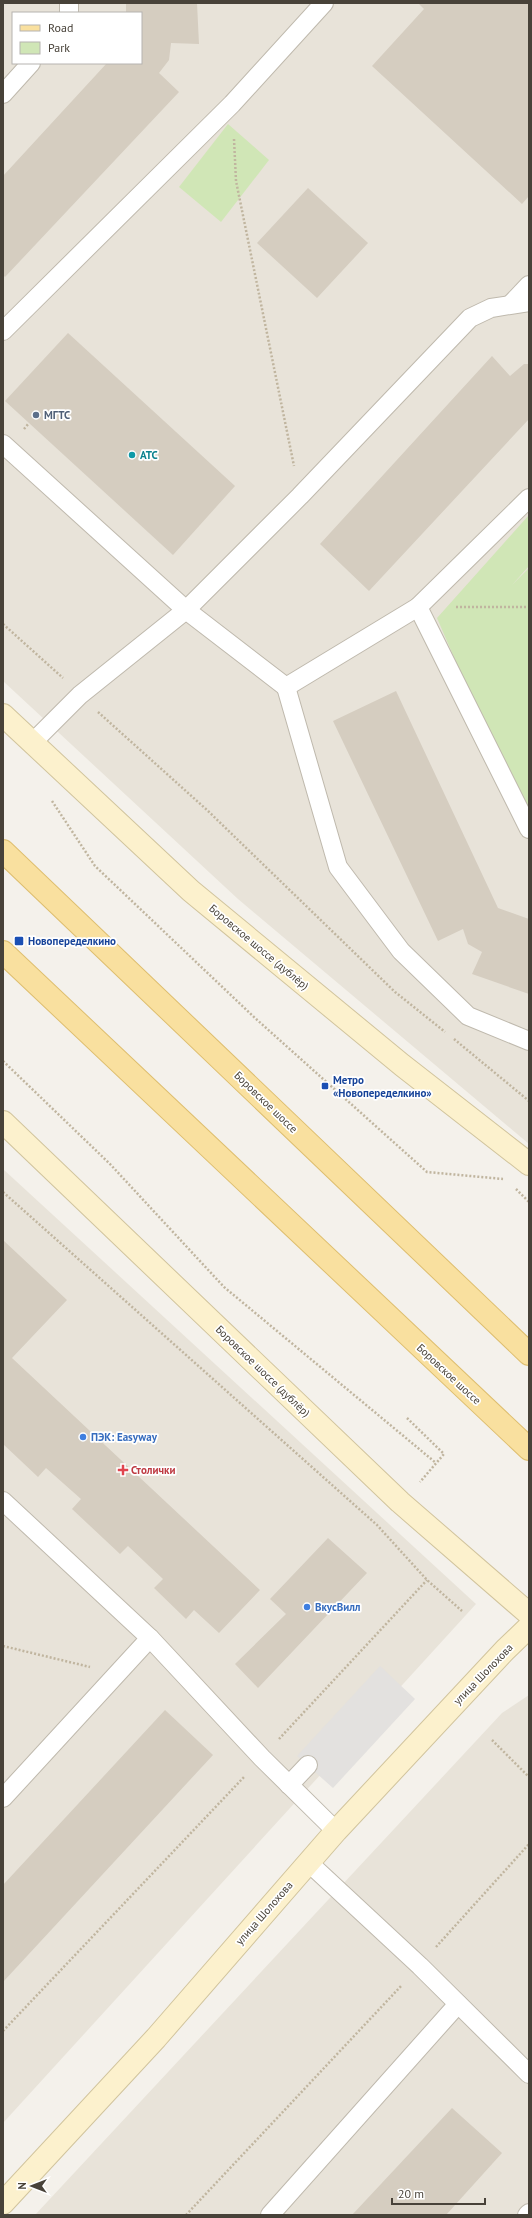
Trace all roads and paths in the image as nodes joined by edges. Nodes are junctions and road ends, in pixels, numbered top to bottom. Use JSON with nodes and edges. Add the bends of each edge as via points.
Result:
{"nodes":[{"id":1,"x":324,"y":3,"type":"edge"},
{"id":2,"x":30,"y":64,"type":"edge"},
{"id":3,"x":3,"y":94,"type":"edge"},
{"id":4,"x":232,"y":104,"type":"junction"},
{"id":5,"x":529,"y":285,"type":"edge"},
{"id":6,"x":529,"y":302,"type":"edge"},
{"id":7,"x":511,"y":304,"type":"junction"},
{"id":8,"x":3,"y":331,"type":"edge"},
{"id":9,"x":3,"y":444,"type":"edge"},
{"id":10,"x":300,"y":496,"type":"junction"},
{"id":11,"x":529,"y":498,"type":"edge"},
{"id":12,"x":529,"y":607,"type":"edge"},
{"id":13,"x":418,"y":608,"type":"junction"},
{"id":14,"x":186,"y":610,"type":"junction"},
{"id":15,"x":3,"y":624,"type":"edge"},
{"id":16,"x":286,"y":687,"type":"junction"},
{"id":17,"x":80,"y":695,"type":"junction"},
{"id":18,"x":3,"y":715,"type":"edge"},
{"id":19,"x":32,"y":743,"type":"junction"},
{"id":20,"x":48,"y":795,"type":"dead end"},
{"id":21,"x":529,"y":829,"type":"edge"},
{"id":22,"x":3,"y":851,"type":"edge"},
{"id":23,"x":3,"y":952,"type":"edge"},
{"id":24,"x":529,"y":1041,"type":"edge"},
{"id":25,"x":3,"y":1061,"type":"edge"},
{"id":26,"x":529,"y":1102,"type":"edge"},
{"id":27,"x":3,"y":1122,"type":"edge"},
{"id":28,"x":529,"y":1164,"type":"edge"},
{"id":29,"x":505,"y":1179,"type":"dead end"},
{"id":30,"x":515,"y":1188,"type":"dead end"},
{"id":31,"x":3,"y":1192,"type":"edge"},
{"id":32,"x":529,"y":1202,"type":"edge"},
{"id":33,"x":529,"y":1354,"type":"edge"},
{"id":34,"x":407,"y":1418,"type":"dead end"},
{"id":35,"x":529,"y":1449,"type":"edge"},
{"id":36,"x":436,"y":1463,"type":"junction"},
{"id":37,"x":416,"y":1487,"type":"dead end"},
{"id":38,"x":3,"y":1501,"type":"edge"},
{"id":39,"x":427,"y":1580,"type":"junction"},
{"id":40,"x":462,"y":1611,"type":"dead end"},
{"id":41,"x":529,"y":1614,"type":"edge"},
{"id":42,"x":529,"y":1627,"type":"edge"},
{"id":43,"x":150,"y":1638,"type":"junction"},
{"id":44,"x":3,"y":1646,"type":"edge"},
{"id":45,"x":118,"y":1673,"type":"junction"},
{"id":46,"x":492,"y":1740,"type":"dead end"},
{"id":47,"x":262,"y":1758,"type":"junction"},
{"id":48,"x":308,"y":1765,"type":"dead end"},
{"id":49,"x":529,"y":1777,"type":"edge"},
{"id":50,"x":289,"y":1785,"type":"junction"},
{"id":51,"x":3,"y":1798,"type":"edge"},
{"id":52,"x":336,"y":1831,"type":"junction"},
{"id":53,"x":529,"y":1844,"type":"edge"},
{"id":54,"x":308,"y":1862,"type":"junction"},
{"id":55,"x":420,"y":1966,"type":"junction"},
{"id":56,"x":458,"y":2004,"type":"junction"},
{"id":57,"x":3,"y":2031,"type":"edge"},
{"id":58,"x":529,"y":2074,"type":"edge"},
{"id":59,"x":3,"y":2203,"type":"edge"},
{"id":60,"x":186,"y":2215,"type":"edge"},
{"id":61,"x":270,"y":2215,"type":"edge"}],
"edges":[{"from":1,"to":4,"type":"lane"},
{"from":2,"to":3,"type":"lane"},
{"from":4,"to":8,"type":"lane"},
{"from":4,"to":10,"type":"path","via":[[236,181]]},
{"from":5,"to":7,"type":"lane"},
{"from":6,"to":7,"type":"lane"},
{"from":7,"to":10,"type":"lane","via":[[491,308],[470,318]]},
{"from":9,"to":14,"type":"lane"},
{"from":10,"to":14,"type":"lane"},
{"from":11,"to":13,"type":"lane"},
{"from":12,"to":13,"type":"path"},
{"from":13,"to":16,"type":"lane"},
{"from":13,"to":21,"type":"lane"},
{"from":14,"to":16,"type":"lane"},
{"from":14,"to":17,"type":"lane"},
{"from":15,"to":17,"type":"path"},
{"from":16,"to":24,"type":"lane","via":[[338,868],[401,951],[468,1016]]},
{"from":17,"to":19,"type":"lane"},
{"from":17,"to":26,"type":"path","via":[[207,810],[395,992]]},
{"from":18,"to":19,"type":"street","name":"Боровское шоссе (дублёр)"},
{"from":19,"to":28,"type":"street","name":"Боровское шоссе (дублёр)","via":[[191,891],[402,1065]]},
{"from":20,"to":29,"type":"path","via":[[95,866],[255,1018],[427,1172]]},
{"from":22,"to":33,"type":"main road","name":"Боровское шоссе"},
{"from":23,"to":35,"type":"main road","name":"Боровское шоссе"},
{"from":25,"to":36,"type":"path","via":[[110,1164],[224,1287]]},
{"from":27,"to":41,"type":"street","name":"Боровское шоссе (дублёр)","via":[[400,1502]]},
{"from":30,"to":32,"type":"path"},
{"from":31,"to":39,"type":"path","via":[[377,1525]]},
{"from":34,"to":36,"type":"path","via":[[444,1454]]},
{"from":36,"to":37,"type":"path"},
{"from":38,"to":43,"type":"lane"},
{"from":39,"to":40,"type":"path"},
{"from":39,"to":47,"type":"path"},
{"from":42,"to":52,"type":"street","name":"улица Шолохова"},
{"from":43,"to":45,"type":"lane"},
{"from":43,"to":47,"type":"lane"},
{"from":44,"to":45,"type":"path"},
{"from":45,"to":51,"type":"lane"},
{"from":46,"to":49,"type":"path"},
{"from":47,"to":50,"type":"lane"},
{"from":47,"to":57,"type":"path"},
{"from":48,"to":50,"type":"lane"},
{"from":50,"to":52,"type":"lane"},
{"from":52,"to":54,"type":"street","name":"улица Шолохова"},
{"from":53,"to":55,"type":"path"},
{"from":54,"to":55,"type":"lane"},
{"from":54,"to":59,"type":"street","name":"улица Шолохова","via":[[156,2038]]},
{"from":55,"to":56,"type":"lane"},
{"from":55,"to":60,"type":"path"},
{"from":56,"to":58,"type":"lane"},
{"from":56,"to":61,"type":"lane"}]}
